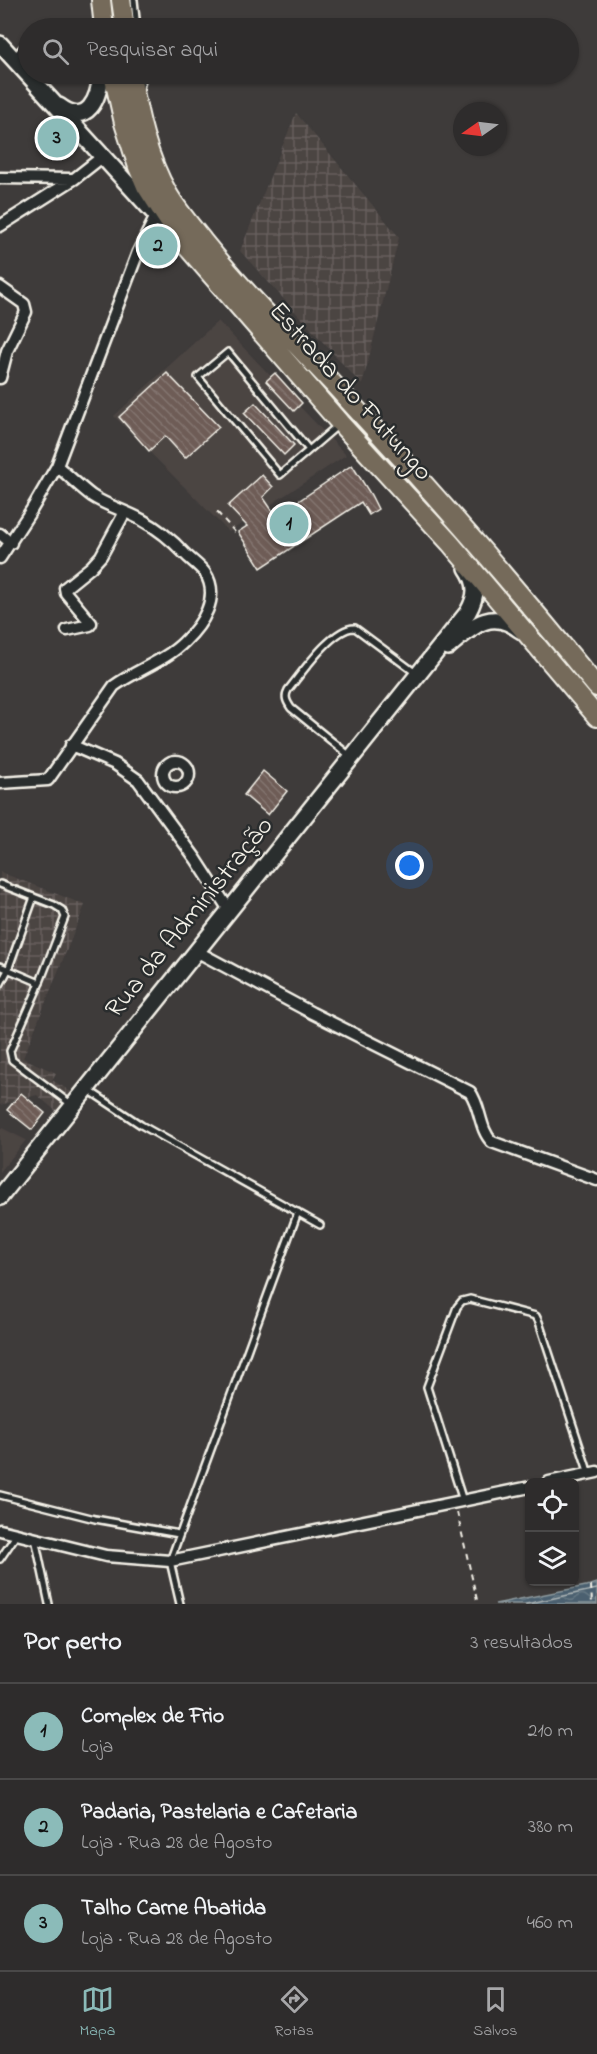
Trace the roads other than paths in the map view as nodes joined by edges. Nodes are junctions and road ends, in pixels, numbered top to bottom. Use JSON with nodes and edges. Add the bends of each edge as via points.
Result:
{"nodes":[{"id":1,"x":100,"y":0,"type":"edge"},
{"id":2,"x":121,"y":0,"type":"edge"},
{"id":3,"x":134,"y":0,"type":"edge"},
{"id":4,"x":103,"y":18,"type":"edge"},
{"id":5,"x":124,"y":18,"type":"edge"},
{"id":6,"x":136,"y":18,"type":"edge"},
{"id":7,"x":0,"y":44,"type":"edge"},
{"id":8,"x":18,"y":52,"type":"edge"},
{"id":9,"x":12,"y":58,"type":"junction"},
{"id":10,"x":18,"y":65,"type":"edge"},
{"id":11,"x":35,"y":84,"type":"edge"},
{"id":12,"x":100,"y":84,"type":"edge"},
{"id":13,"x":115,"y":84,"type":"edge"},
{"id":14,"x":133,"y":84,"type":"edge"},
{"id":15,"x":140,"y":84,"type":"edge"},
{"id":16,"x":47,"y":97,"type":"junction"},
{"id":17,"x":136,"y":102,"type":"junction"},
{"id":18,"x":102,"y":157,"type":"junction"},
{"id":19,"x":0,"y":178,"type":"edge"},
{"id":20,"x":74,"y":179,"type":"junction"},
{"id":21,"x":156,"y":216,"type":"junction"},
{"id":22,"x":0,"y":226,"type":"edge"},
{"id":23,"x":181,"y":240,"type":"junction"},
{"id":24,"x":0,"y":287,"type":"edge"},
{"id":25,"x":0,"y":378,"type":"edge"},
{"id":26,"x":340,"y":423,"type":"junction"},
{"id":27,"x":309,"y":450,"type":"junction"},
{"id":28,"x":57,"y":466,"type":"junction"},
{"id":29,"x":125,"y":512,"type":"junction"},
{"id":30,"x":0,"y":534,"type":"edge"},
{"id":31,"x":11,"y":543,"type":"junction"},
{"id":32,"x":450,"y":543,"type":"junction"},
{"id":33,"x":0,"y":558,"type":"edge"},
{"id":34,"x":67,"y":630,"type":"dead end"},
{"id":35,"x":532,"y":640,"type":"junction"},
{"id":36,"x":419,"y":672,"type":"junction"},
{"id":37,"x":597,"y":687,"type":"edge"},
{"id":38,"x":597,"y":717,"type":"edge"},
{"id":39,"x":71,"y":745,"type":"junction"},
{"id":40,"x":351,"y":757,"type":"junction"},
{"id":41,"x":0,"y":783,"type":"edge"},
{"id":42,"x":166,"y":783,"type":"dead end"},
{"id":43,"x":151,"y":796,"type":"junction"},
{"id":44,"x":2,"y":884,"type":"edge"},
{"id":45,"x":0,"y":894,"type":"edge"},
{"id":46,"x":34,"y":897,"type":"junction"},
{"id":47,"x":228,"y":910,"type":"junction"},
{"id":48,"x":196,"y":951,"type":"junction"},
{"id":49,"x":0,"y":966,"type":"edge"},
{"id":50,"x":8,"y":970,"type":"junction"},
{"id":51,"x":40,"y":983,"type":"junction"},
{"id":52,"x":0,"y":985,"type":"edge"},
{"id":53,"x":86,"y":1088,"type":"junction"},
{"id":54,"x":73,"y":1106,"type":"junction"},
{"id":55,"x":597,"y":1180,"type":"edge"},
{"id":56,"x":0,"y":1197,"type":"edge"},
{"id":57,"x":298,"y":1212,"type":"junction"},
{"id":58,"x":320,"y":1225,"type":"dead end"},
{"id":59,"x":593,"y":1473,"type":"edge"},
{"id":60,"x":569,"y":1478,"type":"edge"},
{"id":61,"x":525,"y":1488,"type":"edge"},
{"id":62,"x":0,"y":1495,"type":"edge"},
{"id":63,"x":459,"y":1502,"type":"junction"},
{"id":64,"x":0,"y":1530,"type":"edge"},
{"id":65,"x":17,"y":1534,"type":"junction"},
{"id":66,"x":179,"y":1534,"type":"junction"},
{"id":67,"x":35,"y":1538,"type":"junction"},
{"id":68,"x":0,"y":1559,"type":"edge"},
{"id":69,"x":170,"y":1561,"type":"junction"},
{"id":70,"x":49,"y":1604,"type":"edge"},
{"id":71,"x":180,"y":1604,"type":"edge"}],
"edges":[{"from":1,"to":4,"type":"highway"},
{"from":2,"to":5,"type":"highway"},
{"from":3,"to":6,"type":"lane"},
{"from":7,"to":9,"type":"street"},
{"from":8,"to":9,"type":"lane"},
{"from":9,"to":10,"type":"street"},
{"from":11,"to":16,"type":"street"},
{"from":12,"to":16,"type":"street","via":[[94,103],[80,114],[71,114]]},
{"from":13,"to":23,"type":"highway","name":"Estrada do Futungo","via":[[138,168]]},
{"from":14,"to":17,"type":"highway","name":"Estrada do Futungo"},
{"from":15,"to":17,"type":"lane"},
{"from":16,"to":18,"type":"street"},
{"from":17,"to":37,"type":"highway","name":"Estrada do Futungo","via":[[157,173],[185,218],[223,266],[472,538]]},
{"from":18,"to":20,"type":"street"},
{"from":18,"to":21,"type":"street"},
{"from":19,"to":20,"type":"street"},
{"from":20,"to":22,"type":"street"},
{"from":21,"to":23,"type":"street"},
{"from":21,"to":28,"type":"street","via":[[138,252]]},
{"from":23,"to":26,"type":"highway","name":"Estrada do Futungo"},
{"from":24,"to":25,"type":"street","via":[[26,308]]},
{"from":26,"to":27,"type":"lane"},
{"from":26,"to":32,"type":"highway","name":"Estrada do Futungo"},
{"from":27,"to":27,"type":"lane","via":[[280,475],[198,377],[228,352]]},
{"from":28,"to":29,"type":"street","via":[[92,496]]},
{"from":28,"to":31,"type":"street"},
{"from":29,"to":34,"type":"street","via":[[101,556],[65,588],[91,623]]},
{"from":29,"to":39,"type":"street","via":[[161,530],[205,573],[210,605],[185,642],[114,686]]},
{"from":30,"to":31,"type":"street"},
{"from":31,"to":33,"type":"street"},
{"from":32,"to":35,"type":"highway","name":"Estrada do Futungo"},
{"from":32,"to":36,"type":"street","via":[[471,575],[476,594],[468,612]]},
{"from":35,"to":36,"type":"street","via":[[510,623],[493,619],[468,630]]},
{"from":35,"to":38,"type":"highway","name":"Estrada do Futungo"},
{"from":36,"to":40,"type":"street","name":"Rua da Administração"},
{"from":36,"to":40,"type":"lane","via":[[355,628],[349,628],[327,644],[288,690],[286,701],[291,708]]},
{"from":39,"to":41,"type":"street","via":[[48,780]]},
{"from":39,"to":43,"type":"street","via":[[126,770]]},
{"from":40,"to":47,"type":"street","name":"Rua da Administração"},
{"from":42,"to":43,"type":"street"},
{"from":43,"to":47,"type":"street"},
{"from":44,"to":45,"type":"lane"},
{"from":44,"to":46,"type":"lane"},
{"from":46,"to":50,"type":"lane"},
{"from":46,"to":51,"type":"lane","via":[[62,910],[65,917]]},
{"from":47,"to":48,"type":"street","name":"Rua da Administração"},
{"from":48,"to":53,"type":"street","name":"Rua da Administração"},
{"from":48,"to":55,"type":"street","via":[[470,1092],[486,1136],[492,1142]]},
{"from":49,"to":50,"type":"lane"},
{"from":50,"to":51,"type":"lane"},
{"from":50,"to":52,"type":"lane"},
{"from":51,"to":54,"type":"lane","via":[[10,1056]]},
{"from":53,"to":54,"type":"street","name":"Rua da Administração"},
{"from":53,"to":57,"type":"lane","via":[[150,1131]]},
{"from":54,"to":56,"type":"street","name":"Rua da Administração"},
{"from":57,"to":58,"type":"lane"},
{"from":57,"to":66,"type":"lane"},
{"from":59,"to":60,"type":"street"},
{"from":59,"to":63,"type":"lane","via":[[536,1316],[470,1299],[457,1307],[427,1387]]},
{"from":61,"to":63,"type":"street"},
{"from":62,"to":66,"type":"lane","via":[[95,1520]]},
{"from":63,"to":69,"type":"street"},
{"from":64,"to":65,"type":"street"},
{"from":65,"to":67,"type":"street"},
{"from":65,"to":68,"type":"lane"},
{"from":66,"to":69,"type":"lane"},
{"from":67,"to":69,"type":"street","via":[[106,1556]]},
{"from":67,"to":70,"type":"lane"},
{"from":69,"to":71,"type":"lane"}]}
